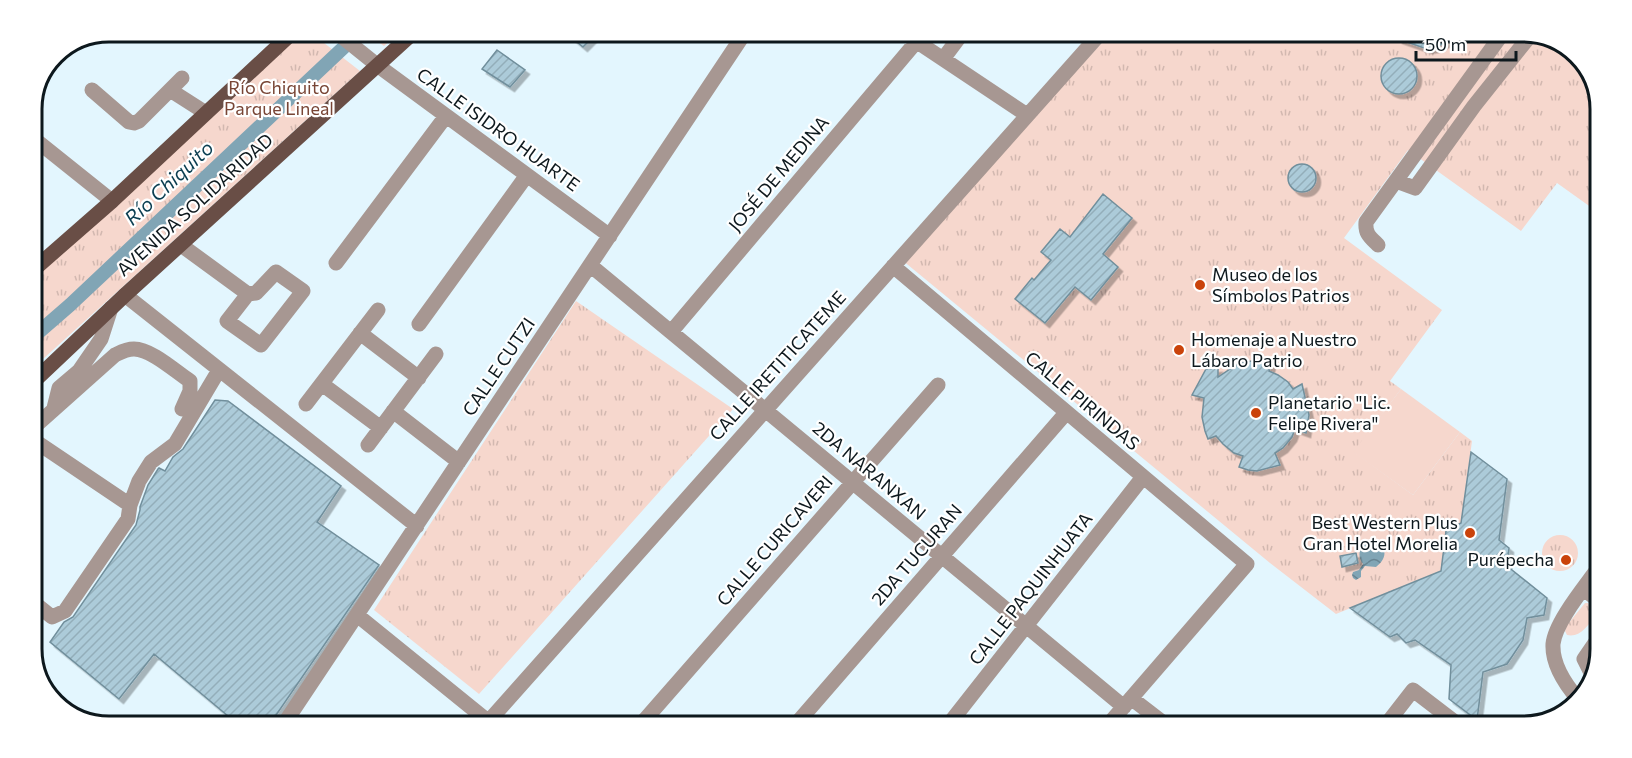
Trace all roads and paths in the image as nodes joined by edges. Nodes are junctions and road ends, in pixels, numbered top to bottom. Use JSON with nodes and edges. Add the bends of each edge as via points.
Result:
{"nodes":[{"id":1,"x":281,"y":42,"type":"edge"},
{"id":2,"x":348,"y":42,"type":"edge"},
{"id":3,"x":403,"y":42,"type":"edge"},
{"id":4,"x":739,"y":42,"type":"edge"},
{"id":5,"x":909,"y":42,"type":"edge"},
{"id":6,"x":918,"y":42,"type":"edge"},
{"id":7,"x":956,"y":42,"type":"edge"},
{"id":8,"x":1093,"y":42,"type":"edge"},
{"id":9,"x":1496,"y":42,"type":"edge"},
{"id":10,"x":1526,"y":42,"type":"edge"},
{"id":11,"x":943,"y":59,"type":"junction"},
{"id":12,"x":377,"y":65,"type":"junction"},
{"id":13,"x":182,"y":78,"type":"dead end"},
{"id":14,"x":92,"y":90,"type":"dead end"},
{"id":15,"x":170,"y":90,"type":"junction"},
{"id":16,"x":206,"y":113,"type":"junction"},
{"id":17,"x":1027,"y":115,"type":"junction"},
{"id":18,"x":446,"y":116,"type":"junction"},
{"id":19,"x":42,"y":145,"type":"edge"},
{"id":20,"x":526,"y":175,"type":"junction"},
{"id":21,"x":1396,"y":181,"type":"junction"},
{"id":22,"x":112,"y":201,"type":"junction"},
{"id":23,"x":610,"y":236,"type":"junction"},
{"id":24,"x":1378,"y":244,"type":"dead end"},
{"id":25,"x":181,"y":245,"type":"junction"},
{"id":26,"x":336,"y":262,"type":"dead end"},
{"id":27,"x":42,"y":263,"type":"edge"},
{"id":28,"x":590,"y":265,"type":"junction"},
{"id":29,"x":893,"y":266,"type":"junction"},
{"id":30,"x":248,"y":294,"type":"junction"},
{"id":31,"x":125,"y":295,"type":"junction"},
{"id":32,"x":111,"y":308,"type":"junction"},
{"id":33,"x":378,"y":310,"type":"dead end"},
{"id":34,"x":419,"y":324,"type":"dead end"},
{"id":35,"x":671,"y":332,"type":"junction"},
{"id":36,"x":360,"y":333,"type":"junction"},
{"id":37,"x":436,"y":354,"type":"dead end"},
{"id":38,"x":219,"y":370,"type":"junction"},
{"id":39,"x":42,"y":374,"type":"edge"},
{"id":40,"x":418,"y":378,"type":"junction"},
{"id":41,"x":322,"y":384,"type":"junction"},
{"id":42,"x":938,"y":385,"type":"dead end"},
{"id":43,"x":306,"y":404,"type":"dead end"},
{"id":44,"x":54,"y":408,"type":"junction"},
{"id":45,"x":182,"y":410,"type":"dead end"},
{"id":46,"x":766,"y":410,"type":"junction"},
{"id":47,"x":393,"y":411,"type":"junction"},
{"id":48,"x":1066,"y":413,"type":"junction"},
{"id":49,"x":42,"y":419,"type":"edge"},
{"id":50,"x":381,"y":428,"type":"junction"},
{"id":51,"x":368,"y":445,"type":"dead end"},
{"id":52,"x":42,"y":447,"type":"edge"},
{"id":53,"x":459,"y":462,"type":"junction"},
{"id":54,"x":1143,"y":477,"type":"junction"},
{"id":55,"x":852,"y":482,"type":"junction"},
{"id":56,"x":130,"y":505,"type":"junction"},
{"id":57,"x":417,"y":526,"type":"junction"},
{"id":58,"x":942,"y":556,"type":"junction"},
{"id":59,"x":1590,"y":593,"type":"edge"},
{"id":60,"x":42,"y":609,"type":"edge"},
{"id":61,"x":357,"y":615,"type":"junction"},
{"id":62,"x":1026,"y":626,"type":"junction"},
{"id":63,"x":1590,"y":650,"type":"edge"},
{"id":64,"x":1584,"y":658,"type":"junction"},
{"id":65,"x":1555,"y":661,"type":"junction"},
{"id":66,"x":1588,"y":666,"type":"edge"},
{"id":67,"x":1573,"y":693,"type":"edge"},
{"id":68,"x":1128,"y":702,"type":"junction"},
{"id":69,"x":289,"y":716,"type":"edge"},
{"id":70,"x":481,"y":716,"type":"edge"},
{"id":71,"x":493,"y":716,"type":"edge"},
{"id":72,"x":648,"y":716,"type":"edge"},
{"id":73,"x":803,"y":716,"type":"edge"},
{"id":74,"x":955,"y":716,"type":"edge"},
{"id":75,"x":1116,"y":716,"type":"edge"},
{"id":76,"x":1151,"y":716,"type":"edge"},
{"id":77,"x":1393,"y":716,"type":"edge"},
{"id":78,"x":1447,"y":716,"type":"edge"}],
"edges":[{"from":1,"to":16,"type":"main road"},
{"from":2,"to":12,"type":"street","name":"CALLE ISIDRO HUARTE"},
{"from":3,"to":12,"type":"main road","name":"AVENIDA SOLIDARIDAD"},
{"from":4,"to":23,"type":"street","name":"CALLE CUTZI"},
{"from":5,"to":35,"type":"street","name":"JOSÉ DE MEDINA"},
{"from":6,"to":11,"type":"street"},
{"from":7,"to":11,"type":"street"},
{"from":8,"to":17,"type":"street","name":"CALLE IRETITICATEME"},
{"from":9,"to":21,"type":"street"},
{"from":10,"to":21,"type":"street","via":[[1419,183]]},
{"from":11,"to":17,"type":"street"},
{"from":12,"to":18,"type":"street","name":"CALLE ISIDRO HUARTE"},
{"from":12,"to":25,"type":"main road","name":"AVENIDA SOLIDARIDAD"},
{"from":13,"to":15,"type":"street"},
{"from":14,"to":15,"type":"street","via":[[134,123]]},
{"from":15,"to":16,"type":"street"},
{"from":16,"to":22,"type":"main road"},
{"from":17,"to":29,"type":"street","name":"CALLE IRETITICATEME"},
{"from":18,"to":20,"type":"street","name":"CALLE ISIDRO HUARTE"},
{"from":18,"to":26,"type":"street"},
{"from":19,"to":22,"type":"street"},
{"from":20,"to":23,"type":"street","name":"CALLE ISIDRO HUARTE"},
{"from":20,"to":34,"type":"street"},
{"from":21,"to":24,"type":"street","via":[[1366,222],[1367,235]]},
{"from":22,"to":27,"type":"main road"},
{"from":23,"to":28,"type":"street","name":"CALLE CUTZI"},
{"from":25,"to":30,"type":"street"},
{"from":25,"to":31,"type":"main road","name":"AVENIDA SOLIDARIDAD"},
{"from":28,"to":35,"type":"street","name":"2DA NARANXAN"},
{"from":28,"to":53,"type":"street","name":"CALLE CUTZI"},
{"from":29,"to":46,"type":"street","name":"CALLE IRETITICATEME"},
{"from":29,"to":48,"type":"street","name":"CALLE PIRINDAS"},
{"from":30,"to":30,"type":"street","via":[[227,321],[261,345],[303,291],[276,272],[256,293]]},
{"from":31,"to":32,"type":"main road","name":"AVENIDA SOLIDARIDAD"},
{"from":31,"to":38,"type":"street"},
{"from":32,"to":39,"type":"main road","name":"AVENIDA SOLIDARIDAD"},
{"from":32,"to":44,"type":"street","via":[[101,339],[79,371],[59,388]]},
{"from":33,"to":36,"type":"street"},
{"from":35,"to":46,"type":"street","name":"2DA NARANXAN"},
{"from":36,"to":40,"type":"street"},
{"from":36,"to":41,"type":"street"},
{"from":37,"to":40,"type":"street"},
{"from":38,"to":56,"type":"street","via":[[175,444],[151,462]]},
{"from":38,"to":57,"type":"street"},
{"from":40,"to":47,"type":"street"},
{"from":41,"to":43,"type":"street"},
{"from":41,"to":50,"type":"street"},
{"from":42,"to":55,"type":"street","name":"CALLE CURICAVERI"},
{"from":44,"to":45,"type":"street","via":[[115,355],[135,349],[190,381]]},
{"from":44,"to":49,"type":"street"},
{"from":46,"to":55,"type":"street","name":"2DA NARANXAN"},
{"from":46,"to":71,"type":"street","name":"CALLE IRETITICATEME"},
{"from":47,"to":50,"type":"street"},
{"from":47,"to":53,"type":"street"},
{"from":48,"to":54,"type":"street","name":"CALLE PIRINDAS"},
{"from":48,"to":58,"type":"street","name":"2DA TUCURAN"},
{"from":50,"to":51,"type":"street"},
{"from":52,"to":56,"type":"street"},
{"from":53,"to":57,"type":"street","name":"CALLE CUTZI"},
{"from":54,"to":62,"type":"street","name":"CALLE PAQUINHUATA"},
{"from":54,"to":68,"type":"street","name":"CALLE PIRINDAS","via":[[1247,564]]},
{"from":55,"to":58,"type":"street","name":"2DA NARANXAN"},
{"from":55,"to":72,"type":"street","name":"CALLE CURICAVERI"},
{"from":56,"to":60,"type":"street","via":[[128,519],[65,611],[52,617]]},
{"from":57,"to":61,"type":"street","name":"CALLE CUTZI"},
{"from":58,"to":62,"type":"street","name":"2DA NARANXAN"},
{"from":58,"to":73,"type":"street","name":"2DA TUCURAN"},
{"from":59,"to":65,"type":"street","via":[[1574,601],[1558,629],[1553,644]]},
{"from":61,"to":69,"type":"street","name":"CALLE CUTZI"},
{"from":61,"to":70,"type":"street"},
{"from":62,"to":68,"type":"street","name":"2DA NARANXAN"},
{"from":62,"to":74,"type":"street","name":"CALLE PAQUINHUATA"},
{"from":63,"to":64,"type":"street"},
{"from":64,"to":65,"type":"street"},
{"from":64,"to":66,"type":"street"},
{"from":65,"to":67,"type":"street"},
{"from":68,"to":75,"type":"street"},
{"from":68,"to":76,"type":"street","name":"2DA NARANXAN"},
{"from":77,"to":78,"type":"street","via":[[1413,690]]}]}
